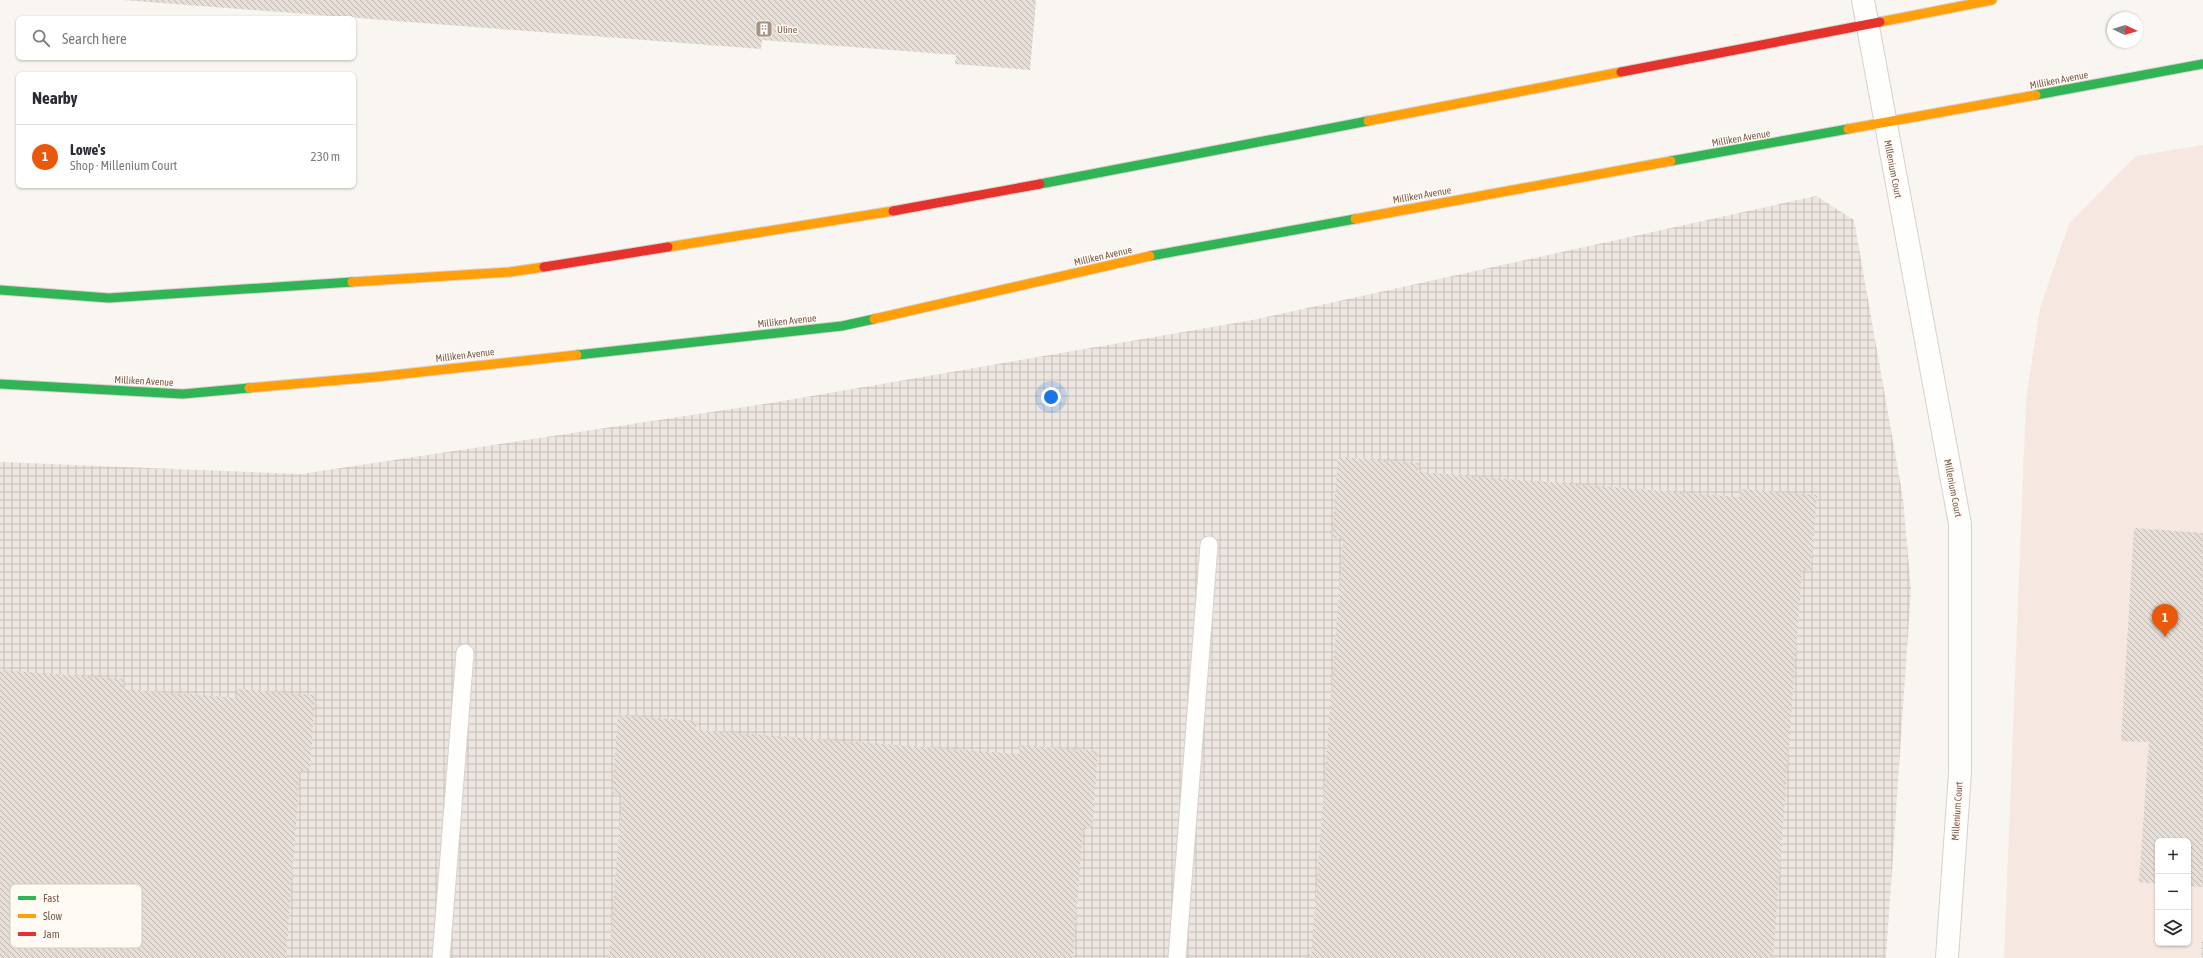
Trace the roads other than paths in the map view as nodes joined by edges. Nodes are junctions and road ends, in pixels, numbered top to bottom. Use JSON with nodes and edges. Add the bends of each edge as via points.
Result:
{"nodes":[{"id":1,"x":1863,"y":0,"type":"edge"},
{"id":2,"x":1992,"y":0,"type":"edge"},
{"id":3,"x":1867,"y":24,"type":"junction"},
{"id":4,"x":2203,"y":64,"type":"edge"},
{"id":5,"x":1885,"y":124,"type":"junction"},
{"id":6,"x":0,"y":290,"type":"edge"},
{"id":7,"x":0,"y":384,"type":"edge"},
{"id":8,"x":1209,"y":545,"type":"dead end"},
{"id":9,"x":465,"y":653,"type":"dead end"},
{"id":10,"x":441,"y":958,"type":"edge"},
{"id":11,"x":1177,"y":958,"type":"edge"},
{"id":12,"x":1947,"y":958,"type":"edge"}],
"edges":[{"from":1,"to":3,"type":"street","name":"Millenium Court"},
{"from":2,"to":3,"type":"main road"},
{"from":3,"to":5,"type":"street","name":"Millenium Court"},
{"from":3,"to":6,"type":"main road","via":[[955,201],[510,272],[109,298]]},
{"from":4,"to":5,"type":"main road","name":"Milliken Avenue"},
{"from":5,"to":7,"type":"main road","name":"Milliken Avenue","via":[[1140,258],[842,326],[375,377],[183,394]]},
{"from":5,"to":12,"type":"street","name":"Millenium Court","via":[[1960,524],[1960,772]]},
{"from":8,"to":11,"type":"lane"},
{"from":9,"to":10,"type":"lane"}]}
